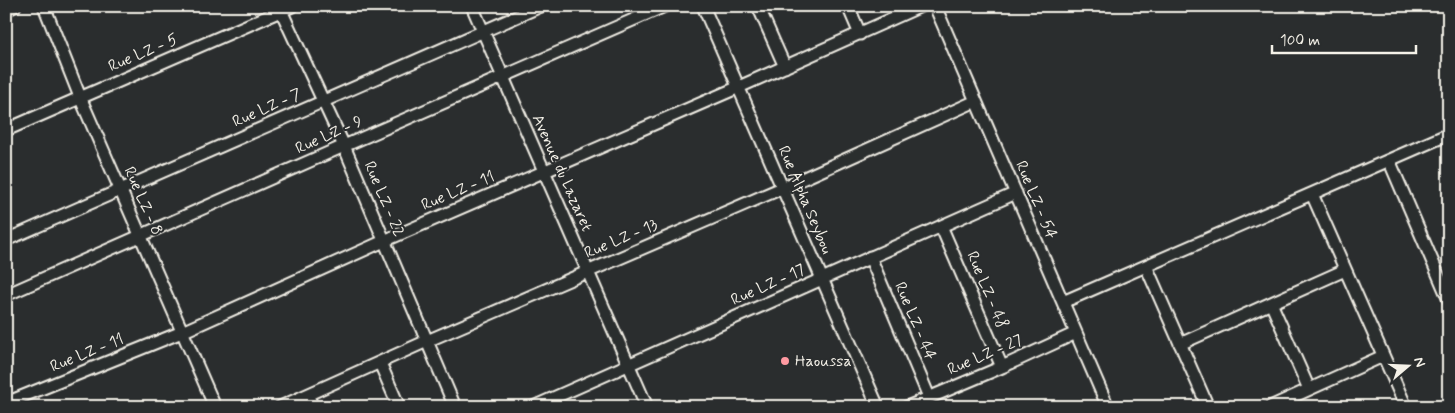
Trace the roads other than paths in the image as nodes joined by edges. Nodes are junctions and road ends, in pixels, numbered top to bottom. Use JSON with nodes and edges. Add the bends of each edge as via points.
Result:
{"nodes":[{"id":1,"x":15,"y":6,"type":"edge"},
{"id":2,"x":44,"y":6,"type":"edge"},
{"id":3,"x":472,"y":6,"type":"edge"},
{"id":4,"x":541,"y":6,"type":"edge"},
{"id":5,"x":665,"y":6,"type":"edge"},
{"id":6,"x":703,"y":6,"type":"edge"},
{"id":7,"x":758,"y":6,"type":"edge"},
{"id":8,"x":848,"y":6,"type":"edge"},
{"id":9,"x":921,"y":6,"type":"edge"},
{"id":10,"x":935,"y":6,"type":"edge"},
{"id":11,"x":284,"y":8,"type":"edge"},
{"id":12,"x":6,"y":10,"type":"edge"},
{"id":13,"x":483,"y":31,"type":"junction"},
{"id":14,"x":860,"y":34,"type":"junction"},
{"id":15,"x":785,"y":67,"type":"junction"},
{"id":16,"x":503,"y":78,"type":"junction"},
{"id":17,"x":739,"y":87,"type":"junction"},
{"id":18,"x":80,"y":98,"type":"junction"},
{"id":19,"x":322,"y":101,"type":"junction"},
{"id":20,"x":976,"y":101,"type":"junction"},
{"id":21,"x":6,"y":130,"type":"edge"},
{"id":22,"x":1449,"y":134,"type":"edge"},
{"id":23,"x":344,"y":146,"type":"junction"},
{"id":24,"x":1389,"y":160,"type":"junction"},
{"id":25,"x":544,"y":172,"type":"junction"},
{"id":26,"x":782,"y":188,"type":"junction"},
{"id":27,"x":121,"y":190,"type":"junction"},
{"id":28,"x":1016,"y":193,"type":"junction"},
{"id":29,"x":1312,"y":194,"type":"junction"},
{"id":30,"x":942,"y":226,"type":"junction"},
{"id":31,"x":140,"y":235,"type":"junction"},
{"id":32,"x":6,"y":240,"type":"edge"},
{"id":33,"x":384,"y":241,"type":"junction"},
{"id":34,"x":870,"y":257,"type":"junction"},
{"id":35,"x":1146,"y":266,"type":"junction"},
{"id":36,"x":1345,"y":270,"type":"junction"},
{"id":37,"x":588,"y":271,"type":"junction"},
{"id":38,"x":822,"y":279,"type":"junction"},
{"id":39,"x":6,"y":295,"type":"edge"},
{"id":40,"x":1449,"y":300,"type":"edge"},
{"id":41,"x":1063,"y":302,"type":"junction"},
{"id":42,"x":1271,"y":303,"type":"junction"},
{"id":43,"x":182,"y":332,"type":"junction"},
{"id":44,"x":1076,"y":333,"type":"junction"},
{"id":45,"x":427,"y":341,"type":"junction"},
{"id":46,"x":1180,"y":344,"type":"junction"},
{"id":47,"x":1383,"y":356,"type":"junction"},
{"id":48,"x":380,"y":363,"type":"junction"},
{"id":49,"x":629,"y":364,"type":"junction"},
{"id":50,"x":1002,"y":367,"type":"junction"},
{"id":51,"x":1309,"y":389,"type":"junction"},
{"id":52,"x":307,"y":394,"type":"junction"},
{"id":53,"x":929,"y":397,"type":"junction"},
{"id":54,"x":6,"y":403,"type":"edge"},
{"id":55,"x":215,"y":407,"type":"edge"},
{"id":56,"x":280,"y":407,"type":"edge"},
{"id":57,"x":313,"y":407,"type":"edge"},
{"id":58,"x":399,"y":407,"type":"edge"},
{"id":59,"x":455,"y":407,"type":"edge"},
{"id":60,"x":533,"y":407,"type":"edge"},
{"id":61,"x":647,"y":407,"type":"edge"},
{"id":62,"x":878,"y":407,"type":"edge"},
{"id":63,"x":907,"y":407,"type":"edge"},
{"id":64,"x":1108,"y":407,"type":"edge"},
{"id":65,"x":1208,"y":407,"type":"edge"},
{"id":66,"x":1270,"y":407,"type":"edge"},
{"id":67,"x":1406,"y":407,"type":"edge"}],
"edges":[{"from":1,"to":12,"type":"street"},
{"from":2,"to":18,"type":"street","name":"Rue LZ - 8"},
{"from":3,"to":13,"type":"street","name":"Avenue du Lazaret"},
{"from":4,"to":13,"type":"street","name":"Rue LZ - 7"},
{"from":5,"to":16,"type":"street","name":"Rue LZ - 9"},
{"from":6,"to":17,"type":"street","name":"Rue Alpha Seybou"},
{"from":7,"to":15,"type":"street"},
{"from":8,"to":14,"type":"street"},
{"from":9,"to":14,"type":"street","name":"Rue LZ - 11"},
{"from":10,"to":20,"type":"street","name":"Rue LZ - 54"},
{"from":11,"to":18,"type":"street","name":"Rue LZ - 5"},
{"from":11,"to":19,"type":"street","name":"Rue LZ - 22"},
{"from":13,"to":16,"type":"street","name":"Avenue du Lazaret"},
{"from":13,"to":19,"type":"street","name":"Rue LZ - 7"},
{"from":14,"to":15,"type":"street","name":"Rue LZ - 11"},
{"from":15,"to":17,"type":"street","name":"Rue LZ - 11"},
{"from":16,"to":23,"type":"street","name":"Rue LZ - 9"},
{"from":16,"to":25,"type":"street","name":"Avenue du Lazaret"},
{"from":17,"to":25,"type":"street","name":"Rue LZ - 11"},
{"from":17,"to":26,"type":"street","name":"Rue Alpha Seybou"},
{"from":18,"to":21,"type":"street","name":"Rue LZ - 5"},
{"from":18,"to":27,"type":"street","name":"Rue LZ - 8"},
{"from":19,"to":23,"type":"street","name":"Rue LZ - 22"},
{"from":19,"to":27,"type":"street","name":"Rue LZ - 7"},
{"from":20,"to":26,"type":"street","name":"Rue LZ - 13"},
{"from":20,"to":28,"type":"street","name":"Rue LZ - 54"},
{"from":22,"to":24,"type":"street"},
{"from":23,"to":31,"type":"street","name":"Rue LZ - 9"},
{"from":23,"to":33,"type":"street","name":"Rue LZ - 22"},
{"from":24,"to":29,"type":"street"},
{"from":24,"to":40,"type":"street"},
{"from":25,"to":33,"type":"street","name":"Rue LZ - 11"},
{"from":25,"to":37,"type":"street","name":"Avenue du Lazaret"},
{"from":26,"to":37,"type":"street","name":"Rue LZ - 13"},
{"from":26,"to":38,"type":"street","name":"Rue Alpha Seybou"},
{"from":27,"to":31,"type":"street","name":"Rue LZ - 8"},
{"from":27,"to":32,"type":"street","name":"Rue LZ - 7"},
{"from":28,"to":30,"type":"street","name":"Rue LZ - 17"},
{"from":28,"to":41,"type":"street","name":"Rue LZ - 54"},
{"from":29,"to":35,"type":"street"},
{"from":29,"to":36,"type":"street"},
{"from":30,"to":34,"type":"street","name":"Rue LZ - 17"},
{"from":30,"to":50,"type":"street","name":"Rue LZ - 48"},
{"from":31,"to":39,"type":"street","name":"Rue LZ - 9"},
{"from":31,"to":43,"type":"street","name":"Rue LZ - 8"},
{"from":33,"to":43,"type":"street","name":"Rue LZ - 11"},
{"from":33,"to":45,"type":"street","name":"Rue LZ - 22"},
{"from":34,"to":38,"type":"street","name":"Rue LZ - 17"},
{"from":34,"to":53,"type":"street","name":"Rue LZ - 44"},
{"from":35,"to":41,"type":"street"},
{"from":35,"to":46,"type":"street"},
{"from":36,"to":42,"type":"street"},
{"from":36,"to":47,"type":"street"},
{"from":37,"to":45,"type":"street","name":"Rue LZ - 13"},
{"from":37,"to":49,"type":"street","name":"Avenue du Lazaret"},
{"from":38,"to":49,"type":"street","name":"Rue LZ - 17"},
{"from":38,"to":62,"type":"street","name":"Rue Alpha Seybou"},
{"from":41,"to":44,"type":"street","name":"Rue LZ - 54"},
{"from":42,"to":46,"type":"street"},
{"from":42,"to":51,"type":"street"},
{"from":43,"to":54,"type":"street","name":"Rue LZ - 11"},
{"from":43,"to":55,"type":"street","name":"Rue LZ - 8"},
{"from":44,"to":50,"type":"street","name":"Rue LZ - 27"},
{"from":44,"to":64,"type":"street","name":"Rue LZ - 54"},
{"from":45,"to":48,"type":"street","name":"Rue LZ - 13"},
{"from":45,"to":59,"type":"street","name":"Rue LZ - 22"},
{"from":46,"to":65,"type":"street"},
{"from":47,"to":51,"type":"street"},
{"from":47,"to":67,"type":"street"},
{"from":48,"to":52,"type":"street","name":"Rue LZ - 13"},
{"from":48,"to":58,"type":"street"},
{"from":49,"to":60,"type":"street","name":"Rue LZ - 17"},
{"from":49,"to":61,"type":"street","name":"Avenue du Lazaret"},
{"from":50,"to":53,"type":"street","name":"Rue LZ - 27"},
{"from":51,"to":66,"type":"street"},
{"from":52,"to":56,"type":"street","name":"Rue LZ - 13"},
{"from":52,"to":57,"type":"street"},
{"from":53,"to":63,"type":"street","name":"Rue LZ - 27"}]}
